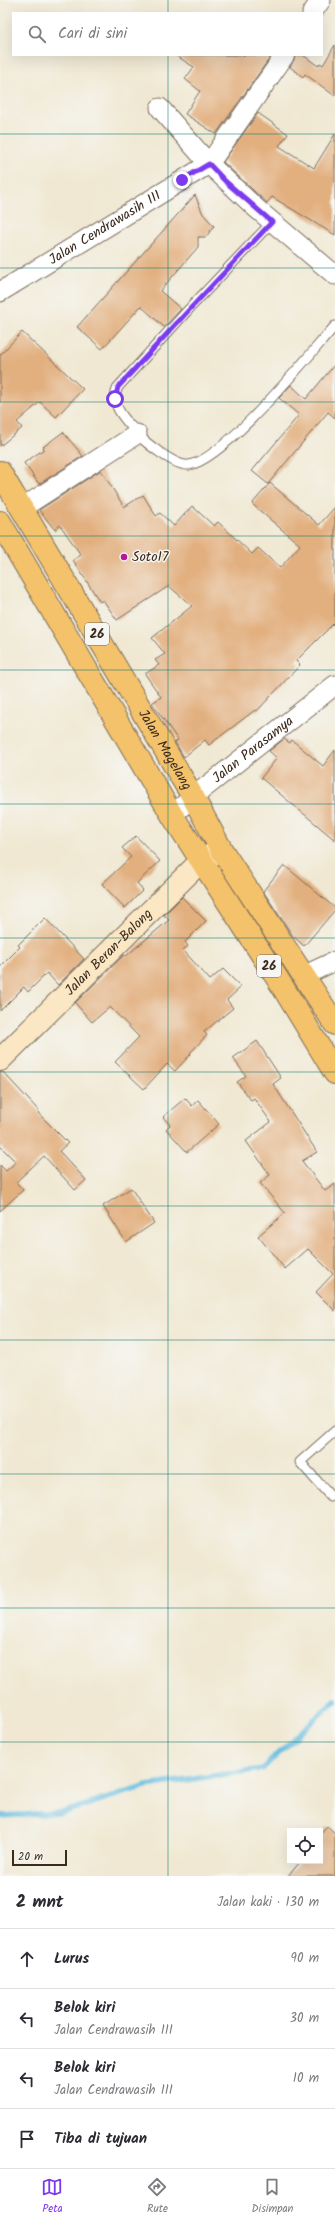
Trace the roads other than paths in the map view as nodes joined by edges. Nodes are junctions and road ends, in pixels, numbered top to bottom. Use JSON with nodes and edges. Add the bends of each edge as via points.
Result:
{"nodes":[{"id":1,"x":321,"y":0,"type":"edge"},
{"id":2,"x":313,"y":12,"type":"edge"},
{"id":3,"x":284,"y":56,"type":"edge"},
{"id":4,"x":160,"y":108,"type":"dead end"},
{"id":5,"x":209,"y":164,"type":"junction"},
{"id":6,"x":272,"y":222,"type":"junction"},
{"id":7,"x":335,"y":275,"type":"edge"},
{"id":8,"x":0,"y":292,"type":"edge"},
{"id":9,"x":335,"y":326,"type":"edge"},
{"id":10,"x":138,"y":434,"type":"junction"},
{"id":11,"x":0,"y":472,"type":"edge"},
{"id":12,"x":22,"y":508,"type":"junction"},
{"id":13,"x":0,"y":522,"type":"edge"},
{"id":14,"x":335,"y":685,"type":"edge"},
{"id":15,"x":193,"y":797,"type":"junction"},
{"id":16,"x":172,"y":815,"type":"junction"},
{"id":17,"x":221,"y":849,"type":"junction"},
{"id":18,"x":201,"y":861,"type":"junction"},
{"id":19,"x":335,"y":961,"type":"edge"},
{"id":20,"x":305,"y":975,"type":"junction"},
{"id":21,"x":335,"y":1024,"type":"edge"},
{"id":22,"x":0,"y":1060,"type":"edge"},
{"id":23,"x":335,"y":1073,"type":"edge"},
{"id":24,"x":335,"y":1431,"type":"edge"},
{"id":25,"x":331,"y":1497,"type":"dead end"}],
"edges":[{"from":1,"to":2,"type":"street"},
{"from":3,"to":5,"type":"street"},
{"from":4,"to":5,"type":"street"},
{"from":5,"to":6,"type":"street"},
{"from":5,"to":8,"type":"street","name":"Jalan Cendrawasih III"},
{"from":6,"to":7,"type":"street"},
{"from":6,"to":10,"type":"lane","via":[[118,387],[115,399],[117,407]]},
{"from":9,"to":10,"type":"lane","via":[[267,402],[217,452],[187,465],[176,462]]},
{"from":10,"to":12,"type":"street"},
{"from":11,"to":12,"type":"highway","name":"Jalan Magelang","number":"26"},
{"from":12,"to":15,"type":"highway","name":"Jalan Magelang","number":"26"},
{"from":13,"to":16,"type":"highway","name":"Jalan Magelang","number":"26"},
{"from":14,"to":15,"type":"street","name":"Jalan Parasamya"},
{"from":15,"to":16,"type":"street","name":"Jalan Parasamya"},
{"from":15,"to":17,"type":"highway","name":"Jalan Magelang","number":"26"},
{"from":16,"to":18,"type":"highway","name":"Jalan Magelang","number":"26"},
{"from":17,"to":18,"type":"main road","name":"Jalan Beran-Balong"},
{"from":17,"to":20,"type":"highway","name":"Jalan Magelang","number":"26"},
{"from":18,"to":22,"type":"main road","name":"Jalan Beran-Balong"},
{"from":18,"to":23,"type":"highway","name":"Jalan Magelang","number":"26"},
{"from":19,"to":20,"type":"street"},
{"from":20,"to":21,"type":"highway","name":"Jalan Magelang","number":"26"},
{"from":24,"to":25,"type":"lane","via":[[300,1462]]}]}
